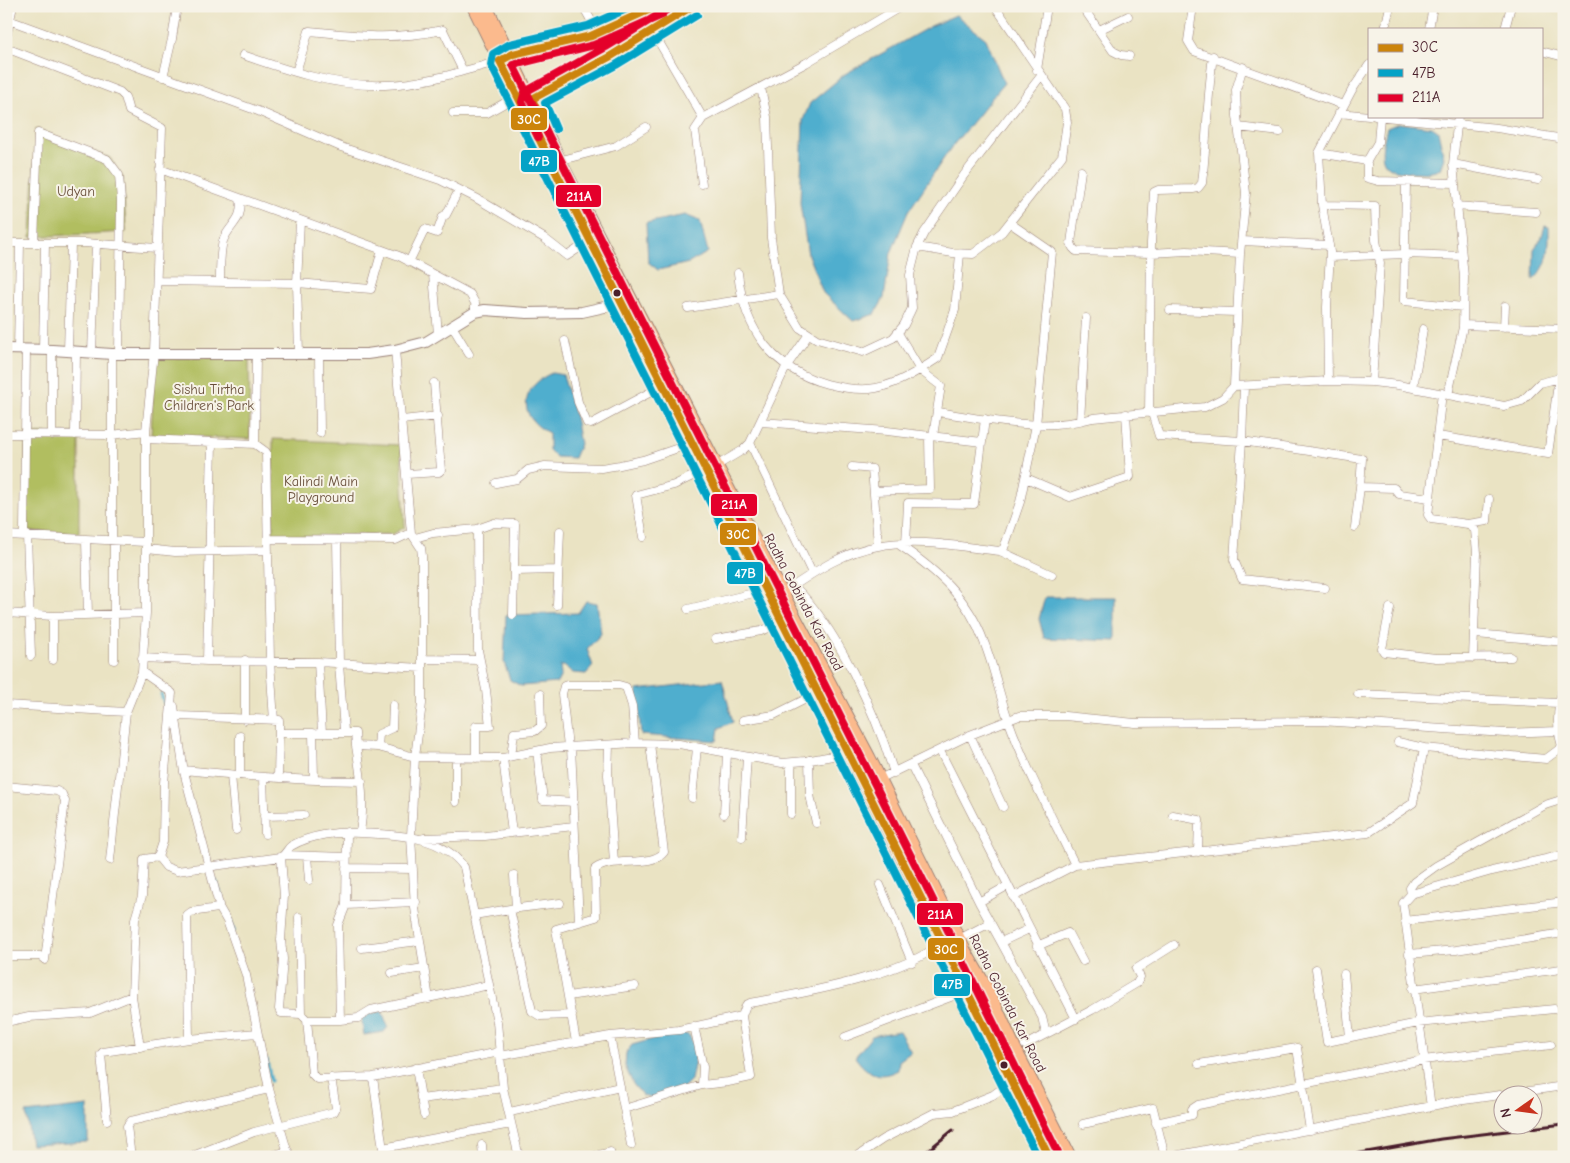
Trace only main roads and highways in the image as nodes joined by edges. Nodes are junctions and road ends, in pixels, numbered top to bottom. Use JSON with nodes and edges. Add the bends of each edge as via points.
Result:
{"nodes":[{"id":1,"x":473,"y":6,"type":"edge"},
{"id":2,"x":486,"y":6,"type":"edge"},
{"id":3,"x":505,"y":58,"type":"junction"},
{"id":4,"x":555,"y":163,"type":"junction"},
{"id":5,"x":627,"y":302,"type":"junction"},
{"id":6,"x":710,"y":468,"type":"junction"},
{"id":7,"x":962,"y":944,"type":"junction"},
{"id":8,"x":952,"y":956,"type":"junction"},
{"id":9,"x":1049,"y":1157,"type":"edge"},
{"id":10,"x":1070,"y":1157,"type":"edge"}],
"edges":[{"from":1,"to":3,"type":"main road"},
{"from":2,"to":3,"type":"main road"},
{"from":3,"to":4,"type":"main road"},
{"from":4,"to":5,"type":"main road","name":"Radha Gobinda Kar Road"},
{"from":4,"to":5,"type":"main road","via":[[588,242]]},
{"from":5,"to":6,"type":"main road","name":"Radha Gobinda Kar Road"},
{"from":5,"to":6,"type":"main road","via":[[690,444]]},
{"from":6,"to":7,"type":"main road","name":"Radha Gobinda Kar Road","via":[[782,594],[880,779]]},
{"from":6,"to":8,"type":"main road","via":[[768,596]]},
{"from":7,"to":8,"type":"main road"},
{"from":7,"to":10,"type":"main road","name":"Radha Gobinda Kar Road"},
{"from":8,"to":9,"type":"main road"}]}
